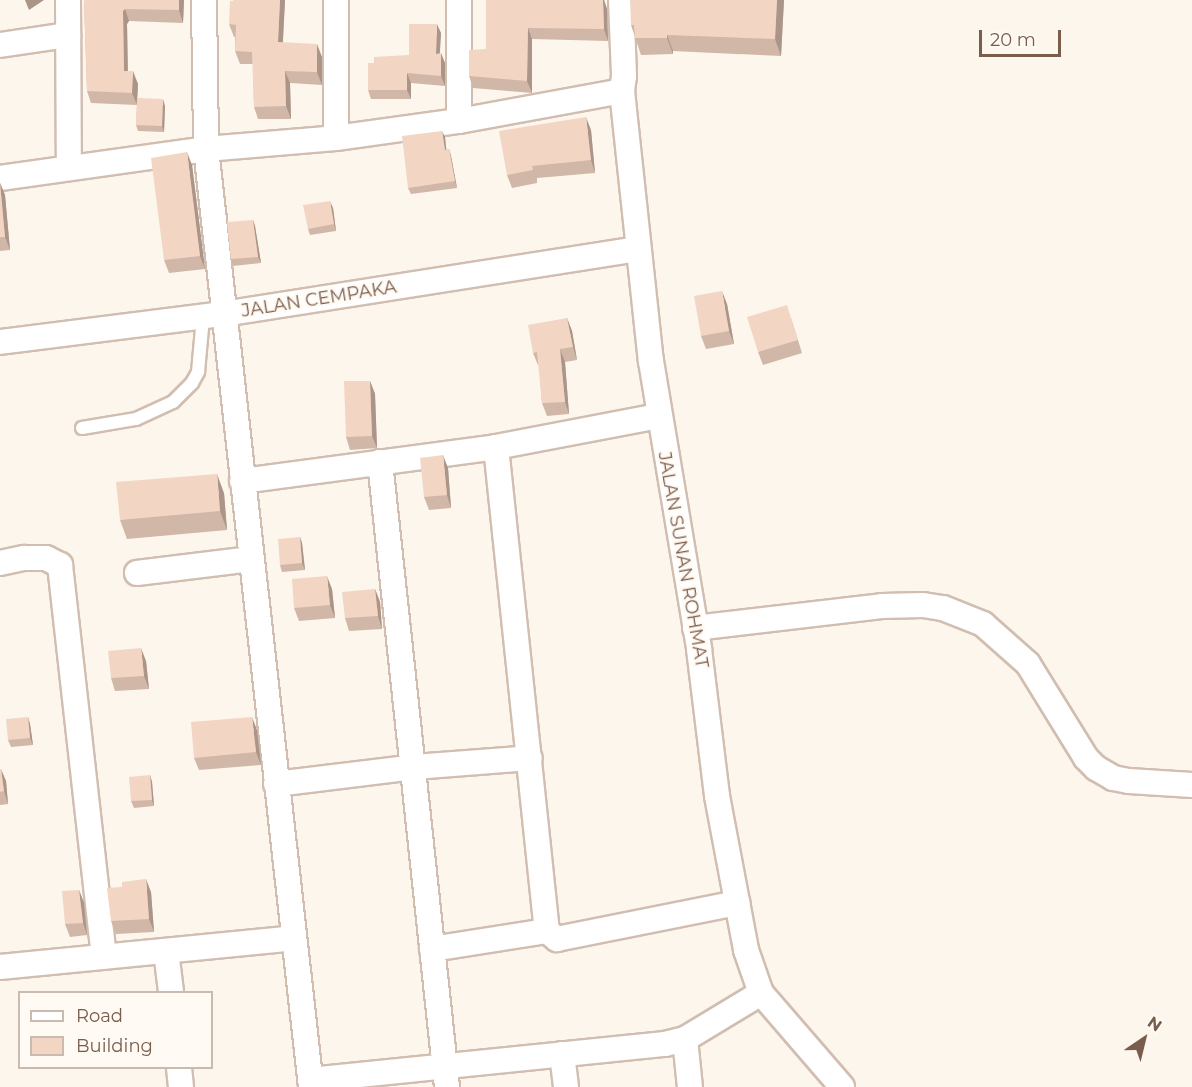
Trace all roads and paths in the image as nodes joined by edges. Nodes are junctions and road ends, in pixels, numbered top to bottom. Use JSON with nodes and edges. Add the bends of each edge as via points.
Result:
{"nodes":[{"id":1,"x":68,"y":0,"type":"edge"},
{"id":2,"x":204,"y":0,"type":"edge"},
{"id":3,"x":336,"y":0,"type":"edge"},
{"id":4,"x":459,"y":0,"type":"edge"},
{"id":5,"x":621,"y":0,"type":"edge"},
{"id":6,"x":68,"y":35,"type":"junction"},
{"id":7,"x":0,"y":45,"type":"edge"},
{"id":8,"x":622,"y":91,"type":"junction"},
{"id":9,"x":459,"y":122,"type":"junction"},
{"id":10,"x":336,"y":138,"type":"junction"},
{"id":11,"x":206,"y":149,"type":"junction"},
{"id":12,"x":69,"y":168,"type":"junction"},
{"id":13,"x":0,"y":178,"type":"edge"},
{"id":14,"x":638,"y":249,"type":"junction"},
{"id":15,"x":213,"y":315,"type":"junction"},
{"id":16,"x":0,"y":342,"type":"edge"},
{"id":17,"x":659,"y":416,"type":"junction"},
{"id":18,"x":82,"y":428,"type":"dead end"},
{"id":19,"x":496,"y":447,"type":"junction"},
{"id":20,"x":380,"y":462,"type":"junction"},
{"id":21,"x":242,"y":481,"type":"junction"},
{"id":22,"x":251,"y":559,"type":"junction"},
{"id":23,"x":0,"y":563,"type":"edge"},
{"id":24,"x":137,"y":573,"type":"dead end"},
{"id":25,"x":695,"y":628,"type":"junction"},
{"id":26,"x":530,"y":758,"type":"junction"},
{"id":27,"x":414,"y":767,"type":"junction"},
{"id":28,"x":276,"y":784,"type":"junction"},
{"id":29,"x":1192,"y":785,"type":"edge"},
{"id":30,"x":737,"y":903,"type":"junction"},
{"id":31,"x":547,"y":932,"type":"junction"},
{"id":32,"x":294,"y":938,"type":"junction"},
{"id":33,"x":432,"y":949,"type":"junction"},
{"id":34,"x":166,"y":951,"type":"junction"},
{"id":35,"x":104,"y":957,"type":"junction"},
{"id":36,"x":0,"y":967,"type":"edge"},
{"id":37,"x":171,"y":991,"type":"edge"},
{"id":38,"x":761,"y":993,"type":"junction"},
{"id":39,"x":685,"y":1039,"type":"junction"},
{"id":40,"x":562,"y":1054,"type":"junction"},
{"id":41,"x":446,"y":1077,"type":"edge"},
{"id":42,"x":311,"y":1083,"type":"edge"},
{"id":43,"x":566,"y":1087,"type":"edge"},
{"id":44,"x":690,"y":1087,"type":"edge"},
{"id":45,"x":842,"y":1087,"type":"edge"}],
"edges":[{"from":1,"to":6,"type":"street"},
{"from":2,"to":11,"type":"street"},
{"from":3,"to":10,"type":"street"},
{"from":4,"to":9,"type":"street"},
{"from":5,"to":8,"type":"street","name":"JALAN SUNAN ROHMAT"},
{"from":6,"to":7,"type":"street"},
{"from":6,"to":12,"type":"street"},
{"from":8,"to":9,"type":"street"},
{"from":8,"to":14,"type":"street","name":"JALAN SUNAN ROHMAT"},
{"from":9,"to":10,"type":"street"},
{"from":10,"to":11,"type":"street"},
{"from":11,"to":12,"type":"street"},
{"from":11,"to":15,"type":"street"},
{"from":12,"to":13,"type":"street"},
{"from":14,"to":15,"type":"street","name":"JALAN CEMPAKA"},
{"from":14,"to":17,"type":"street","name":"JALAN SUNAN ROHMAT"},
{"from":15,"to":16,"type":"street","name":"JALAN CEMPAKA"},
{"from":15,"to":18,"type":"lane","via":[[198,372],[173,402],[136,419]]},
{"from":15,"to":21,"type":"street"},
{"from":17,"to":19,"type":"street"},
{"from":17,"to":25,"type":"street","name":"JALAN SUNAN ROHMAT"},
{"from":19,"to":20,"type":"street"},
{"from":19,"to":26,"type":"street"},
{"from":20,"to":21,"type":"street"},
{"from":20,"to":27,"type":"street"},
{"from":21,"to":22,"type":"street"},
{"from":22,"to":24,"type":"street"},
{"from":22,"to":28,"type":"street"},
{"from":23,"to":35,"type":"street","via":[[46,558],[60,565]]},
{"from":25,"to":29,"type":"street","via":[[882,606],[943,608],[984,624],[1028,664],[1096,768],[1128,781]]},
{"from":25,"to":30,"type":"street","name":"JALAN SUNAN ROHMAT","via":[[717,796]]},
{"from":26,"to":27,"type":"street"},
{"from":26,"to":31,"type":"street"},
{"from":27,"to":28,"type":"street"},
{"from":27,"to":33,"type":"street"},
{"from":28,"to":32,"type":"street"},
{"from":30,"to":31,"type":"street","via":[[557,939]]},
{"from":30,"to":38,"type":"street","name":"JALAN SUNAN ROHMAT","via":[[746,950]]},
{"from":31,"to":33,"type":"street"},
{"from":32,"to":34,"type":"street"},
{"from":32,"to":42,"type":"street"},
{"from":33,"to":41,"type":"street"},
{"from":34,"to":35,"type":"street"},
{"from":34,"to":37,"type":"street"},
{"from":35,"to":36,"type":"street"},
{"from":38,"to":39,"type":"street"},
{"from":38,"to":45,"type":"street","name":"JALAN SUNAN ROHMAT"},
{"from":39,"to":40,"type":"street"},
{"from":39,"to":44,"type":"street"},
{"from":40,"to":41,"type":"street"},
{"from":40,"to":43,"type":"street"},
{"from":41,"to":42,"type":"street"}]}
